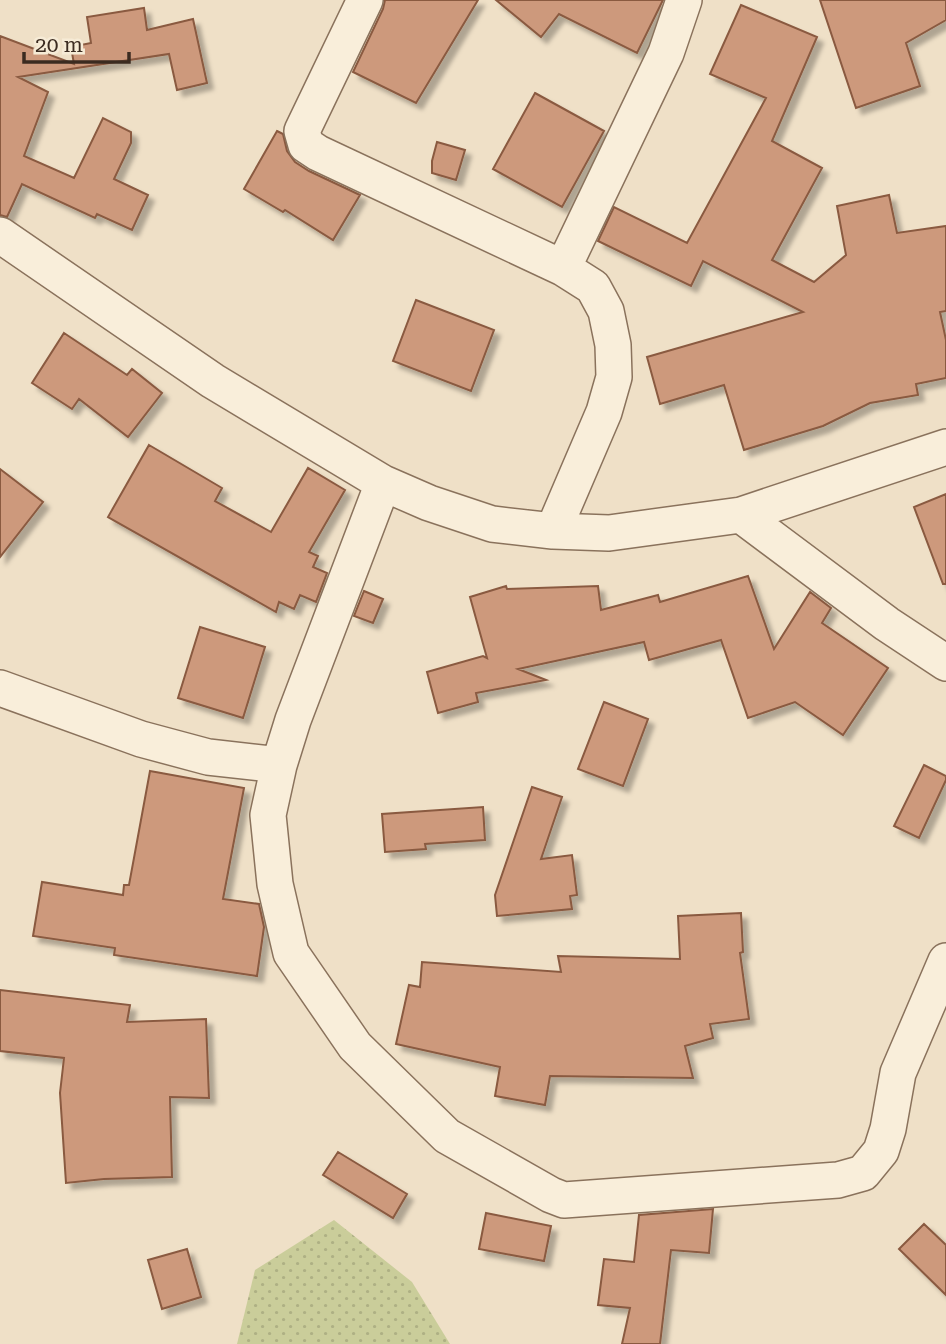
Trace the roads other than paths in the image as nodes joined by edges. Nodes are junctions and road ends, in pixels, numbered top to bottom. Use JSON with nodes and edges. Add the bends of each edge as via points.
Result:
{"nodes":[{"id":1,"x":365,"y":0,"type":"edge"},
{"id":2,"x":684,"y":0,"type":"edge"},
{"id":3,"x":0,"y":235,"type":"edge"},
{"id":4,"x":563,"y":268,"type":"junction"},
{"id":5,"x":946,"y":447,"type":"edge"},
{"id":6,"x":383,"y":483,"type":"junction"},
{"id":7,"x":741,"y":514,"type":"junction"},
{"id":8,"x":553,"y":531,"type":"junction"},
{"id":9,"x":946,"y":663,"type":"edge"},
{"id":10,"x":0,"y":688,"type":"edge"},
{"id":11,"x":279,"y":765,"type":"junction"},
{"id":12,"x":946,"y":961,"type":"edge"}],
"edges":[{"from":1,"to":4,"type":"street","via":[[302,131],[306,145]]},
{"from":2,"to":4,"type":"street","via":[[666,53]]},
{"from":3,"to":6,"type":"street","via":[[213,381]]},
{"from":4,"to":8,"type":"street","via":[[593,287],[607,311],[614,377],[604,412]]},
{"from":5,"to":7,"type":"street"},
{"from":6,"to":8,"type":"street","via":[[492,524]]},
{"from":6,"to":11,"type":"street"},
{"from":7,"to":8,"type":"street","via":[[609,533]]},
{"from":7,"to":9,"type":"street"},
{"from":10,"to":11,"type":"street","via":[[208,757]]},
{"from":11,"to":12,"type":"street","via":[[268,816],[275,884],[291,953],[355,1046],[447,1136],[564,1199],[838,1180],[863,1173],[881,1151],[898,1073]]}]}
